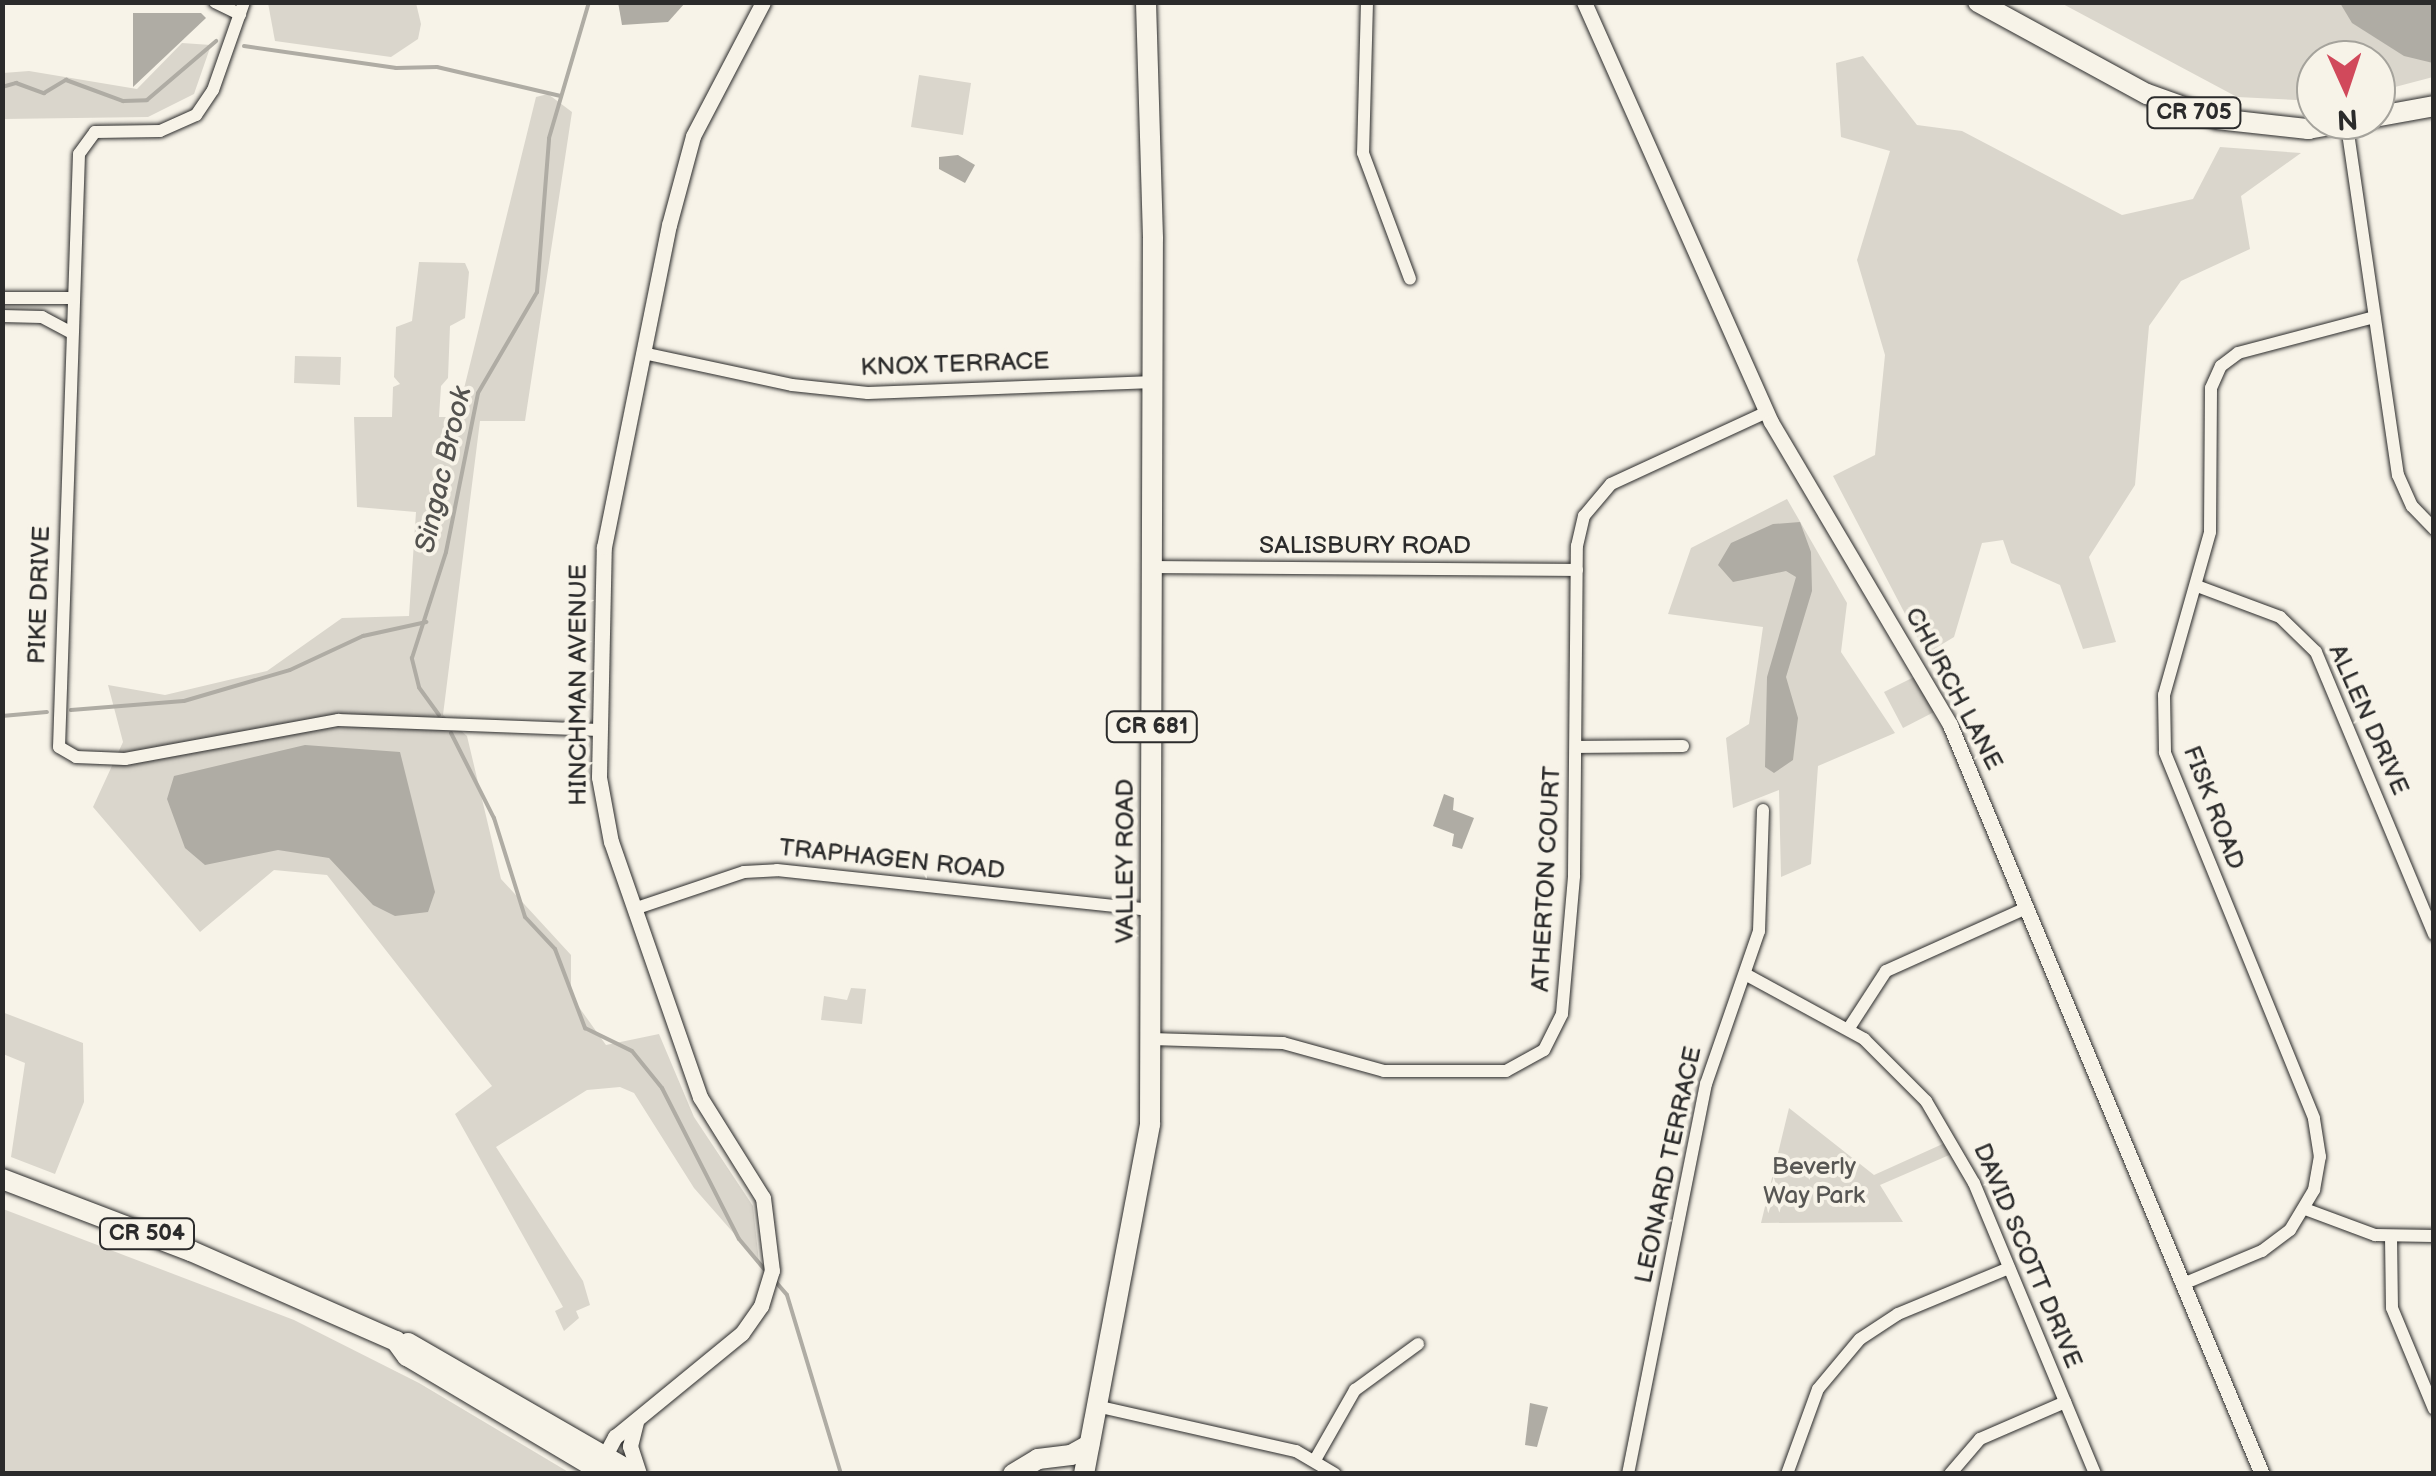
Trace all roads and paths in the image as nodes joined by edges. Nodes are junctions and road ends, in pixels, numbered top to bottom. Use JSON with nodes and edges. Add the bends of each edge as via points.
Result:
{"nodes":[{"id":1,"x":215,"y":2,"type":"edge"},
{"id":2,"x":763,"y":2,"type":"edge"},
{"id":3,"x":1146,"y":2,"type":"edge"},
{"id":4,"x":1367,"y":2,"type":"edge"},
{"id":5,"x":1584,"y":2,"type":"edge"},
{"id":6,"x":1978,"y":2,"type":"edge"},
{"id":7,"x":242,"y":8,"type":"edge"},
{"id":8,"x":2434,"y":106,"type":"edge"},
{"id":9,"x":2396,"y":115,"type":"edge"},
{"id":10,"x":2296,"y":127,"type":"edge"},
{"id":11,"x":2349,"y":140,"type":"edge"},
{"id":12,"x":1410,"y":279,"type":"dead end"},
{"id":13,"x":2,"y":298,"type":"edge"},
{"id":14,"x":73,"y":298,"type":"junction"},
{"id":15,"x":2,"y":316,"type":"edge"},
{"id":16,"x":2374,"y":317,"type":"junction"},
{"id":17,"x":72,"y":333,"type":"junction"},
{"id":18,"x":643,"y":353,"type":"junction"},
{"id":19,"x":1153,"y":382,"type":"junction"},
{"id":20,"x":1766,"y":412,"type":"junction"},
{"id":21,"x":2434,"y":529,"type":"edge"},
{"id":22,"x":1152,"y":567,"type":"junction"},
{"id":23,"x":1577,"y":570,"type":"junction"},
{"id":24,"x":2197,"y":586,"type":"junction"},
{"id":25,"x":600,"y":730,"type":"junction"},
{"id":26,"x":1683,"y":746,"type":"dead end"},
{"id":27,"x":1576,"y":747,"type":"junction"},
{"id":28,"x":1762,"y":810,"type":"dead end"},
{"id":29,"x":634,"y":908,"type":"junction"},
{"id":30,"x":2026,"y":908,"type":"junction"},
{"id":31,"x":1151,"y":910,"type":"junction"},
{"id":32,"x":2434,"y":934,"type":"edge"},
{"id":33,"x":1745,"y":974,"type":"junction"},
{"id":34,"x":1849,"y":1028,"type":"junction"},
{"id":35,"x":1151,"y":1039,"type":"junction"},
{"id":36,"x":2,"y":1179,"type":"edge"},
{"id":37,"x":2305,"y":1209,"type":"junction"},
{"id":38,"x":2434,"y":1236,"type":"edge"},
{"id":39,"x":2391,"y":1237,"type":"junction"},
{"id":40,"x":2008,"y":1268,"type":"junction"},
{"id":41,"x":2183,"y":1284,"type":"junction"},
{"id":42,"x":1418,"y":1344,"type":"dead end"},
{"id":43,"x":2064,"y":1402,"type":"junction"},
{"id":44,"x":1096,"y":1406,"type":"junction"},
{"id":45,"x":2434,"y":1410,"type":"edge"},
{"id":46,"x":636,"y":1422,"type":"junction"},
{"id":47,"x":1089,"y":1445,"type":"junction"},
{"id":48,"x":1315,"y":1460,"type":"junction"},
{"id":49,"x":603,"y":1466,"type":"edge"},
{"id":50,"x":1084,"y":1472,"type":"edge"},
{"id":51,"x":637,"y":1474,"type":"edge"},
{"id":52,"x":1014,"y":1474,"type":"edge"},
{"id":53,"x":1335,"y":1474,"type":"edge"},
{"id":54,"x":1628,"y":1474,"type":"edge"},
{"id":55,"x":1787,"y":1474,"type":"edge"},
{"id":56,"x":1950,"y":1474,"type":"edge"},
{"id":57,"x":2095,"y":1474,"type":"edge"},
{"id":58,"x":2262,"y":1474,"type":"edge"}],
"edges":[{"from":1,"to":7,"type":"street"},
{"from":2,"to":18,"type":"street","name":"HINCHMAN AVENUE","via":[[693,136]]},
{"from":3,"to":19,"type":"main road","name":"VALLEY ROAD","number":"CR 681"},
{"from":4,"to":12,"type":"street","via":[[1363,153]]},
{"from":5,"to":20,"type":"street","name":"CHURCH LANE"},
{"from":6,"to":10,"type":"main road","number":"CR 705","via":[[2193,113],[2264,128]]},
{"from":7,"to":14,"type":"street","name":"PIKE DRIVE","via":[[213,90],[196,115],[173,129],[96,132],[83,142]]},
{"from":8,"to":9,"type":"main road","number":"CR 705"},
{"from":11,"to":16,"type":"street"},
{"from":13,"to":14,"type":"street"},
{"from":14,"to":17,"type":"street","name":"PIKE DRIVE"},
{"from":15,"to":17,"type":"street","via":[[42,317]]},
{"from":16,"to":21,"type":"street","via":[[2398,475],[2412,506]]},
{"from":16,"to":24,"type":"street","name":"FISK ROAD","via":[[2238,353],[2222,366],[2209,401],[2210,532]]},
{"from":17,"to":25,"type":"street","name":"PIKE DRIVE","via":[[56,740],[62,750],[125,759],[338,720]]},
{"from":18,"to":19,"type":"street","name":"KNOX TERRACE","via":[[792,385],[868,393],[1016,382]]},
{"from":18,"to":25,"type":"street","name":"HINCHMAN AVENUE","via":[[601,566]]},
{"from":19,"to":22,"type":"main road","name":"VALLEY ROAD","number":"CR 681"},
{"from":20,"to":23,"type":"street","name":"ATHERTON COURT","via":[[1600,492],[1580,530]]},
{"from":20,"to":30,"type":"street","name":"CHURCH LANE","via":[[1950,725]]},
{"from":22,"to":23,"type":"street","name":"SALISBURY ROAD"},
{"from":22,"to":31,"type":"main road","name":"VALLEY ROAD","number":"CR 681"},
{"from":23,"to":27,"type":"street","name":"ATHERTON COURT"},
{"from":24,"to":32,"type":"street","name":"ALLEN DRIVE","via":[[2280,617],[2316,652]]},
{"from":24,"to":37,"type":"street","name":"FISK ROAD","via":[[2164,695],[2165,752],[2314,1118],[2318,1174]]},
{"from":25,"to":29,"type":"street","name":"HINCHMAN AVENUE","via":[[605,820]]},
{"from":26,"to":27,"type":"street"},
{"from":27,"to":35,"type":"street","name":"ATHERTON COURT","via":[[1562,1014],[1534,1060],[1506,1071],[1384,1071],[1283,1042]]},
{"from":28,"to":33,"type":"street","name":"LEONARD TERRACE","via":[[1762,906]]},
{"from":29,"to":31,"type":"street","name":"TRAPHAGEN ROAD","via":[[744,872],[777,870]]},
{"from":29,"to":46,"type":"street","name":"HINCHMAN AVENUE","via":[[700,1098],[764,1198],[772,1234],[770,1278],[742,1333]]},
{"from":30,"to":34,"type":"street","via":[[1886,971]]},
{"from":30,"to":41,"type":"street","name":"CHURCH LANE"},
{"from":31,"to":35,"type":"main road","name":"VALLEY ROAD","number":"CR 681"},
{"from":33,"to":34,"type":"street","name":"DAVID SCOTT DRIVE"},
{"from":33,"to":54,"type":"street","name":"LEONARD TERRACE","via":[[1706,1084]]},
{"from":34,"to":40,"type":"street","name":"DAVID SCOTT DRIVE","via":[[1907,1078],[1944,1126]]},
{"from":35,"to":44,"type":"main road","name":"VALLEY ROAD","number":"CR 681","via":[[1148,1152]]},
{"from":36,"to":49,"type":"main road","number":"CR 504","via":[[439,1357]]},
{"from":37,"to":39,"type":"street"},
{"from":37,"to":41,"type":"street","via":[[2262,1251]]},
{"from":38,"to":39,"type":"street"},
{"from":39,"to":45,"type":"street","via":[[2392,1308]]},
{"from":40,"to":43,"type":"street","name":"DAVID SCOTT DRIVE"},
{"from":40,"to":55,"type":"street","via":[[1898,1314],[1860,1338],[1818,1389]]},
{"from":41,"to":58,"type":"street","name":"CHURCH LANE"},
{"from":42,"to":48,"type":"street","via":[[1355,1390]]},
{"from":43,"to":56,"type":"street","via":[[1980,1440]]},
{"from":43,"to":57,"type":"street","name":"DAVID SCOTT DRIVE"},
{"from":44,"to":47,"type":"main road","name":"VALLEY ROAD","number":"CR 681"},
{"from":44,"to":48,"type":"street"},
{"from":46,"to":49,"type":"street","name":"HINCHMAN AVENUE"},
{"from":46,"to":51,"type":"street","via":[[630,1446]]},
{"from":47,"to":50,"type":"main road","name":"VALLEY ROAD","number":"CR 681"},
{"from":47,"to":52,"type":"main road","via":[[1071,1456],[1027,1462]]},
{"from":48,"to":53,"type":"street"},
{"from":49,"to":51,"type":"main road","number":"CR 504"},
{"from":50,"to":52,"type":"main road"}]}
